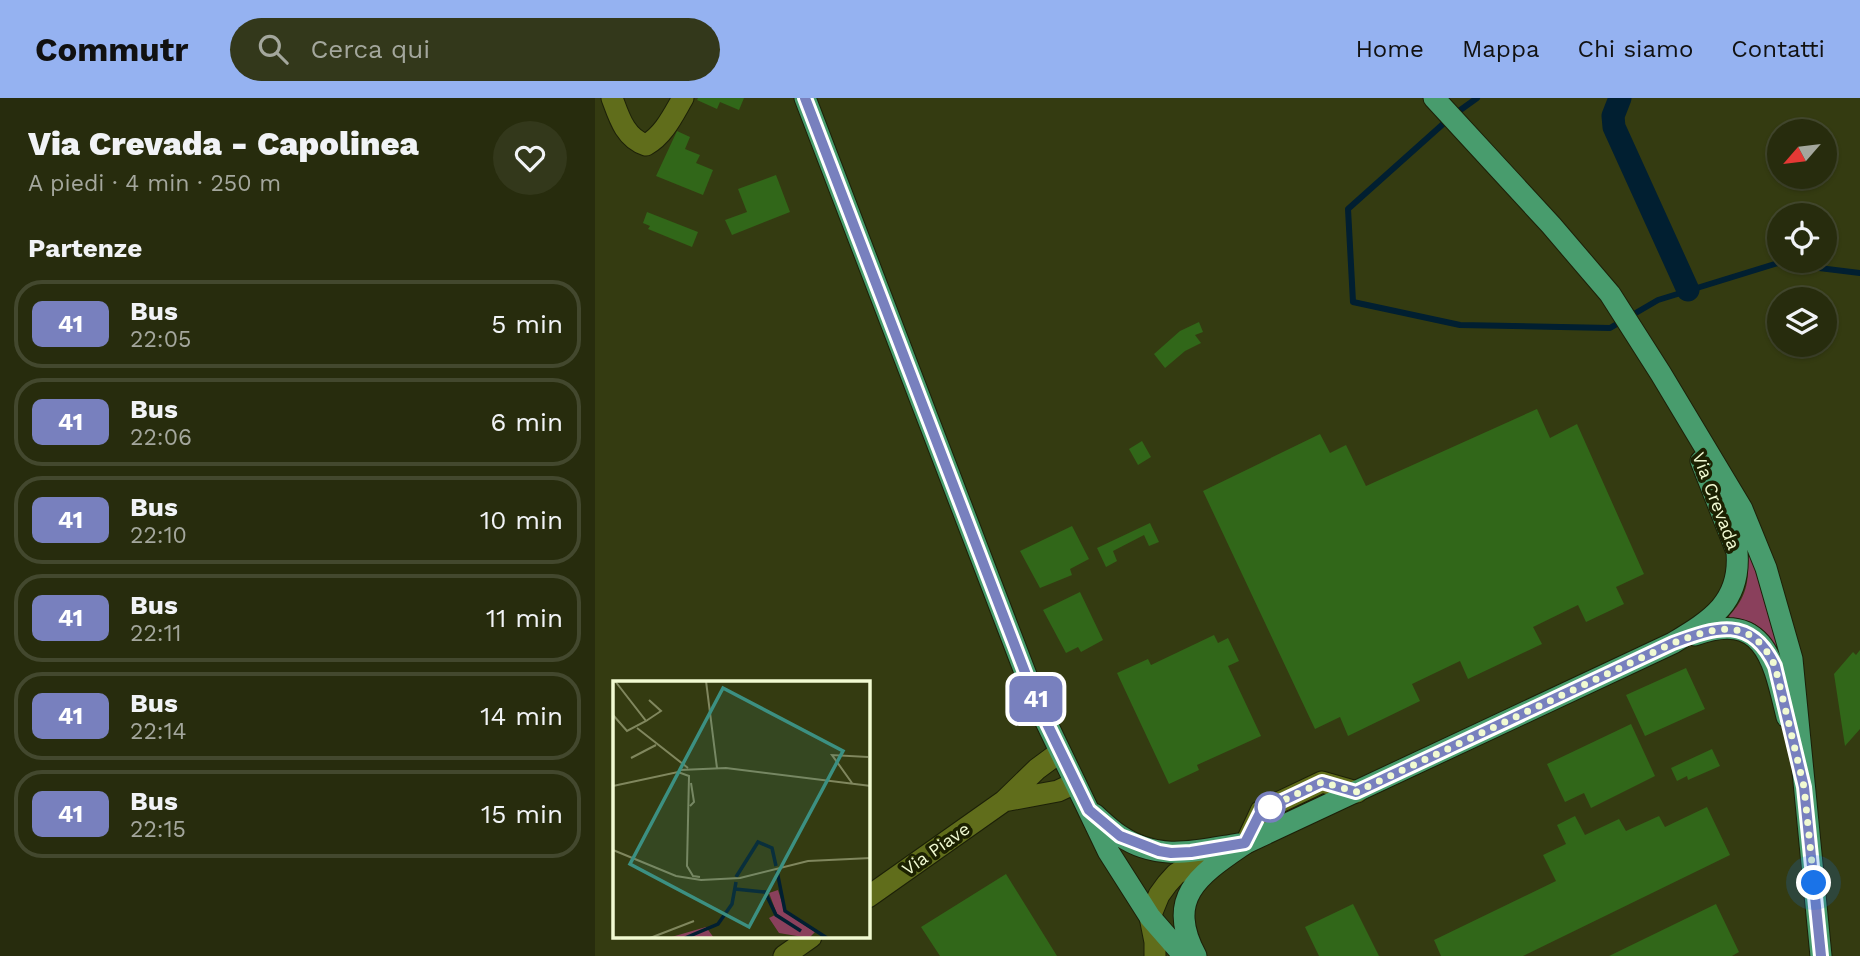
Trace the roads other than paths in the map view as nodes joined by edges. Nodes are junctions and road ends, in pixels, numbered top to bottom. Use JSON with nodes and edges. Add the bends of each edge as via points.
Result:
{"nodes":[{"id":1,"x":612,"y":98,"type":"edge"},
{"id":2,"x":683,"y":98,"type":"edge"},
{"id":3,"x":805,"y":98,"type":"edge"},
{"id":4,"x":1434,"y":98,"type":"edge"},
{"id":5,"x":1679,"y":407,"type":"junction"},
{"id":6,"x":1673,"y":643,"type":"junction"},
{"id":7,"x":1061,"y":752,"type":"junction"},
{"id":8,"x":1075,"y":783,"type":"junction"},
{"id":9,"x":1804,"y":787,"type":"junction"},
{"id":10,"x":1004,"y":801,"type":"junction"},
{"id":11,"x":1089,"y":810,"type":"junction"},
{"id":12,"x":1245,"y":843,"type":"junction"},
{"id":13,"x":870,"y":896,"type":"edge"},
{"id":14,"x":1150,"y":917,"type":"junction"},
{"id":15,"x":808,"y":939,"type":"edge"},
{"id":16,"x":784,"y":956,"type":"edge"},
{"id":17,"x":1155,"y":956,"type":"edge"},
{"id":18,"x":1184,"y":956,"type":"edge"},
{"id":19,"x":1196,"y":956,"type":"edge"},
{"id":20,"x":1821,"y":956,"type":"edge"}],
"edges":[{"from":1,"to":2,"type":"street","via":[[629,134],[646,145],[671,120]]},
{"from":3,"to":7,"type":"main road","name":"Via Crevada","via":[[1036,701]]},
{"from":4,"to":5,"type":"main road","name":"Via Crevada","via":[[1610,294]]},
{"from":5,"to":6,"type":"main road","name":"Via Crevada","via":[[1737,552],[1738,568],[1734,586],[1718,612]]},
{"from":5,"to":9,"type":"main road","name":"Via Crevada","via":[[1742,509],[1770,578],[1792,659]]},
{"from":6,"to":9,"type":"main road","via":[[1722,628],[1737,629],[1758,641],[1775,666]]},
{"from":6,"to":12,"type":"main road","name":"Via Crevada"},
{"from":7,"to":8,"type":"main road","name":"Via Crevada"},
{"from":7,"to":10,"type":"street","name":"Via Piave","via":[[1037,768]]},
{"from":8,"to":10,"type":"street","name":"Via Piave","via":[[1058,791]]},
{"from":8,"to":11,"type":"main road","name":"Via Crevada"},
{"from":9,"to":20,"type":"main road","name":"Via Crevada"},
{"from":10,"to":13,"type":"street","name":"Via Piave"},
{"from":11,"to":12,"type":"main road","name":"Via Crevada","via":[[1120,836],[1159,851],[1191,852]]},
{"from":11,"to":14,"type":"main road","name":"Via Crevada","via":[[1108,851]]},
{"from":12,"to":14,"type":"street","name":"Via Crevada","via":[[1176,874],[1159,895]]},
{"from":12,"to":19,"type":"main road","name":"Via Crevada","via":[[1201,875],[1191,889],[1184,910],[1185,927]]},
{"from":14,"to":17,"type":"street"},
{"from":14,"to":18,"type":"main road","name":"Via Crevada"},
{"from":15,"to":16,"type":"street"}]}
